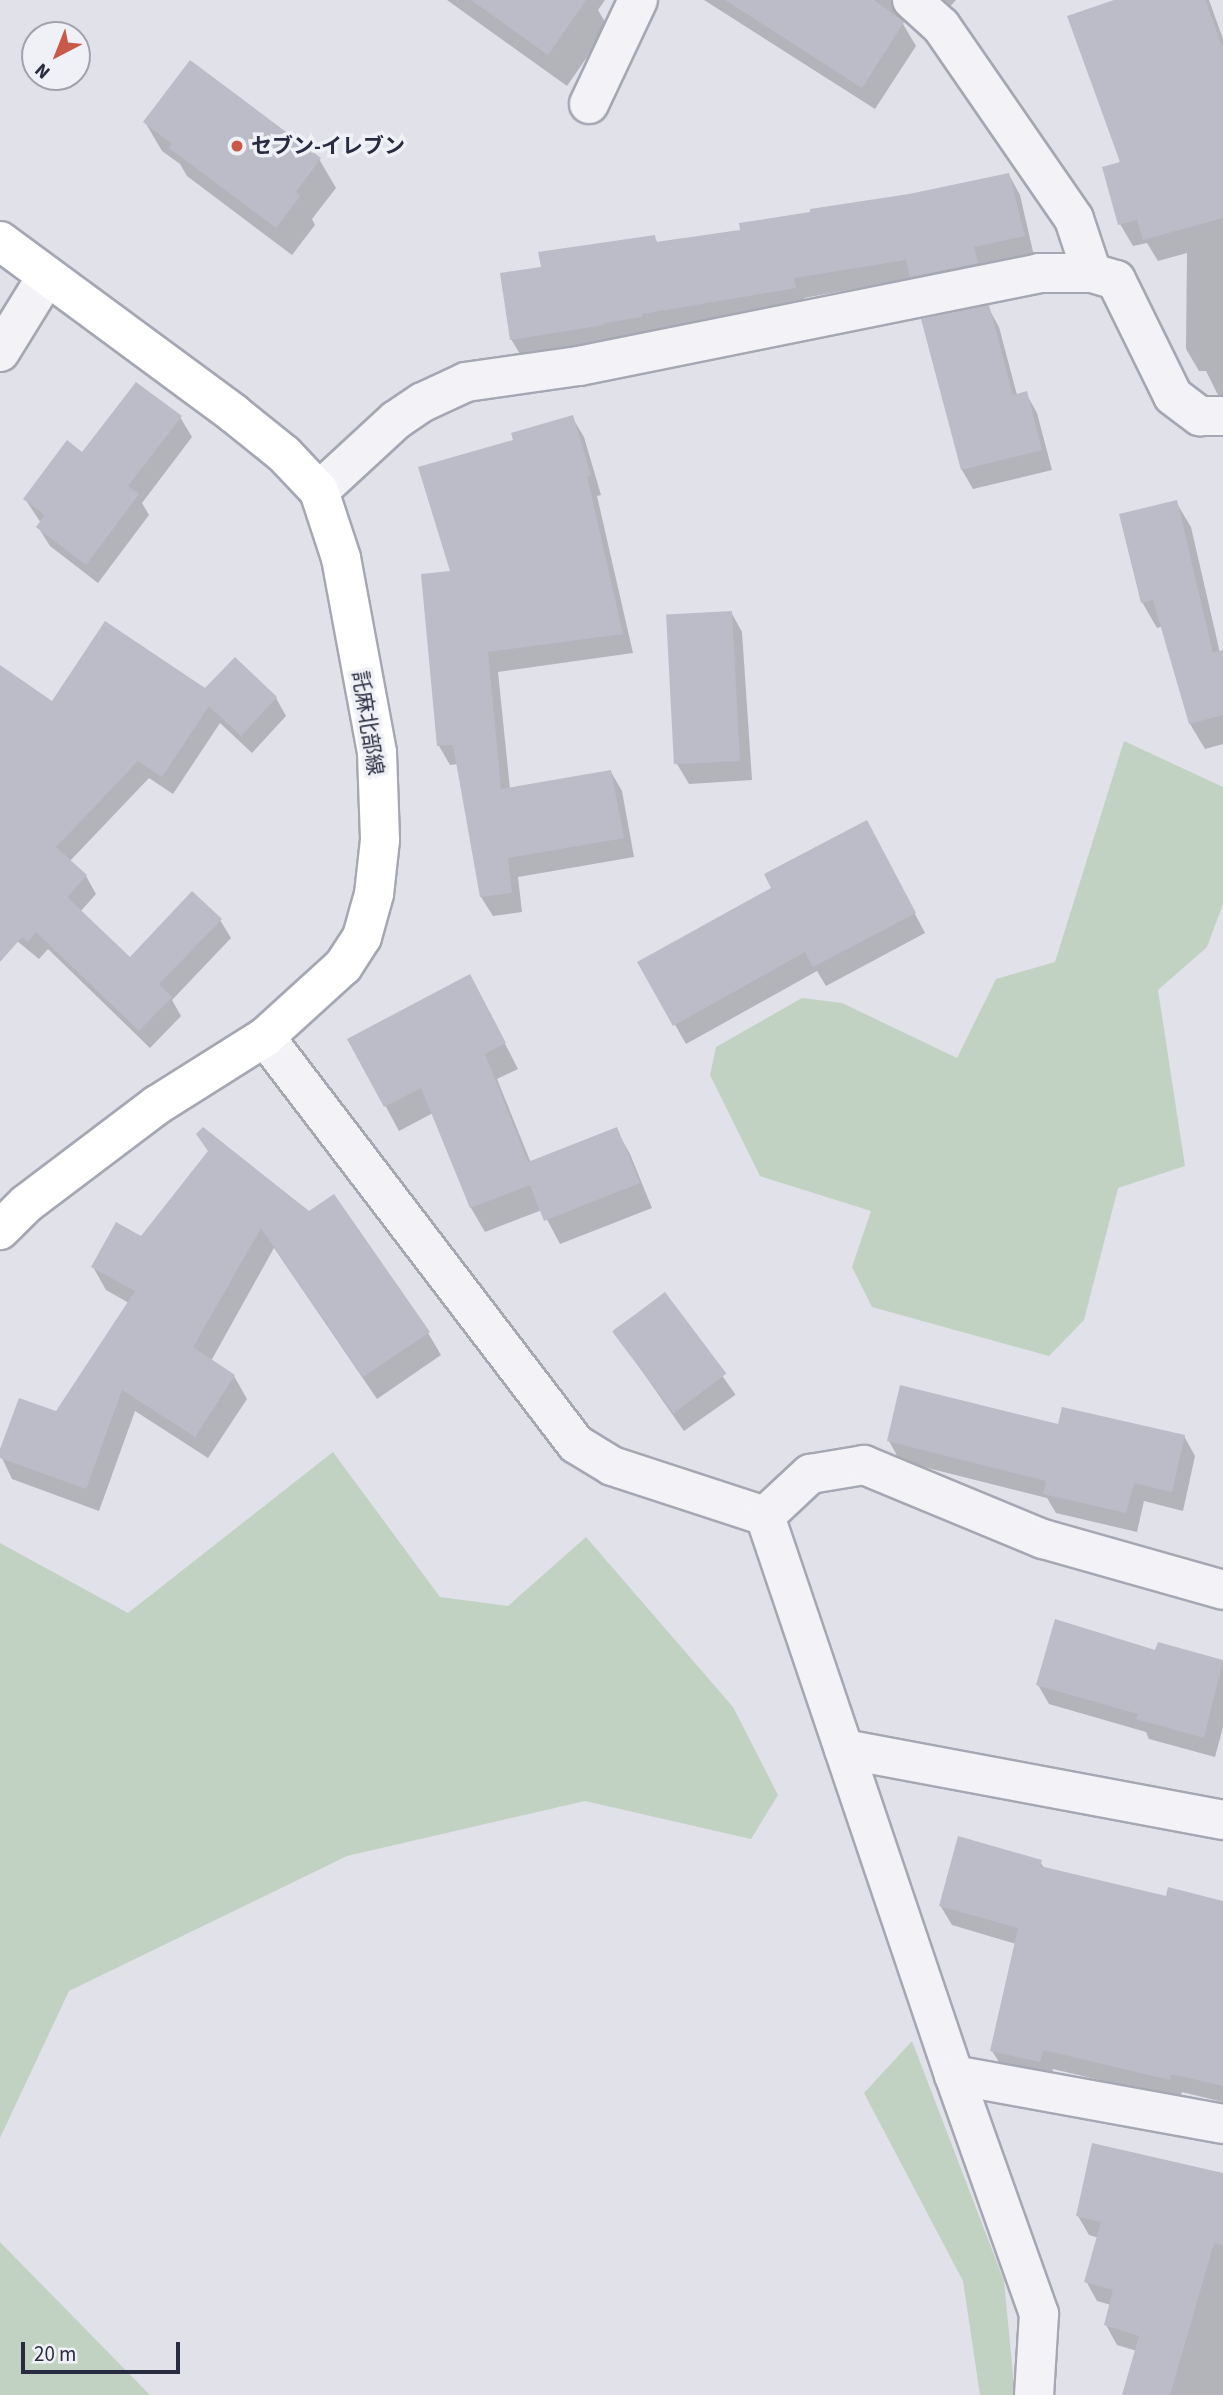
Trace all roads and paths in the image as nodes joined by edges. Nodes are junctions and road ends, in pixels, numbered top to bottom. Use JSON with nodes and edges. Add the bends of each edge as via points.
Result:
{"nodes":[{"id":1,"x":638,"y":0,"type":"edge"},
{"id":2,"x":912,"y":0,"type":"edge"},
{"id":3,"x":589,"y":104,"type":"dead end"},
{"id":4,"x":0,"y":242,"type":"edge"},
{"id":5,"x":1092,"y":273,"type":"junction"},
{"id":6,"x":47,"y":276,"type":"junction"},
{"id":7,"x":0,"y":352,"type":"edge"},
{"id":8,"x":1223,"y":416,"type":"edge"},
{"id":9,"x":319,"y":491,"type":"junction"},
{"id":10,"x":265,"y":1037,"type":"junction"},
{"id":11,"x":0,"y":1230,"type":"edge"},
{"id":12,"x":765,"y":1516,"type":"junction"},
{"id":13,"x":1223,"y":1590,"type":"edge"},
{"id":14,"x":844,"y":1749,"type":"junction"},
{"id":15,"x":1223,"y":1820,"type":"edge"},
{"id":16,"x":954,"y":2076,"type":"junction"},
{"id":17,"x":1223,"y":2124,"type":"edge"},
{"id":18,"x":1034,"y":2395,"type":"edge"}],
"edges":[{"from":1,"to":3,"type":"street"},
{"from":2,"to":5,"type":"street","via":[[941,26],[1074,219]]},
{"from":4,"to":6,"type":"main road","name":"託麻北部線"},
{"from":5,"to":8,"type":"street","via":[[1116,280],[1173,396],[1200,416]]},
{"from":5,"to":9,"type":"street","via":[[1039,273],[579,366],[466,382],[423,401],[396,420]]},
{"from":6,"to":7,"type":"street"},
{"from":6,"to":9,"type":"main road","name":"託麻北部線","via":[[233,413],[284,454]]},
{"from":9,"to":10,"type":"main road","name":"託麻北部線","via":[[341,558],[377,753],[380,840],[374,894],[362,937],[343,966]]},
{"from":10,"to":11,"type":"main road","name":"託麻北部線","via":[[157,1105],[26,1204]]},
{"from":10,"to":12,"type":"street","via":[[576,1444],[612,1466]]},
{"from":12,"to":13,"type":"street","via":[[810,1474],[864,1465],[1043,1539]]},
{"from":12,"to":14,"type":"street"},
{"from":14,"to":15,"type":"street"},
{"from":14,"to":16,"type":"street"},
{"from":16,"to":17,"type":"street"},
{"from":16,"to":18,"type":"street","via":[[1039,2314]]}]}
